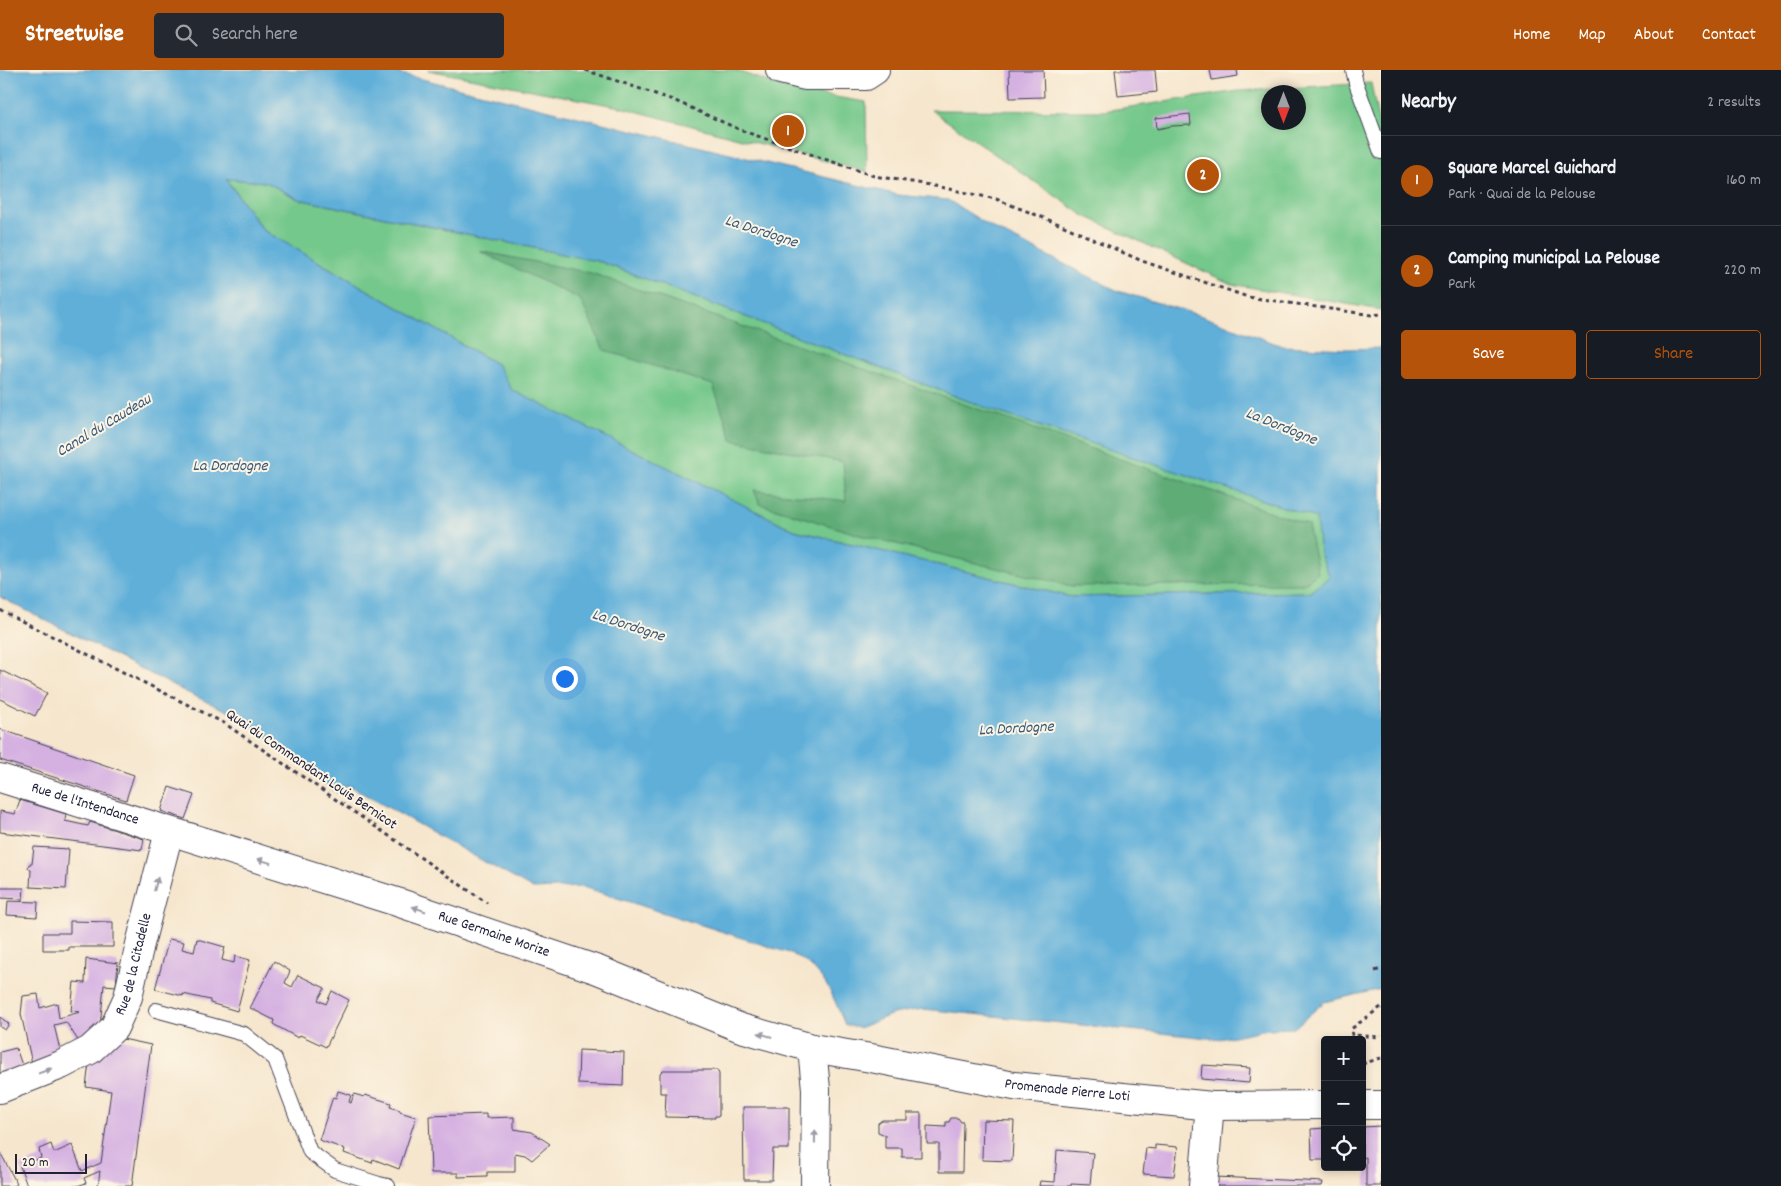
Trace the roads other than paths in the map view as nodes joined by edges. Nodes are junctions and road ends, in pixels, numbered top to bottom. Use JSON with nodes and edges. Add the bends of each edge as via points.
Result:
{"nodes":[{"id":1,"x":780,"y":70,"type":"edge"},
{"id":2,"x":875,"y":70,"type":"edge"},
{"id":3,"x":1353,"y":70,"type":"edge"},
{"id":4,"x":1381,"y":152,"type":"edge"},
{"id":5,"x":0,"y":778,"type":"edge"},
{"id":6,"x":170,"y":832,"type":"junction"},
{"id":7,"x":156,"y":1010,"type":"dead end"},
{"id":8,"x":812,"y":1048,"type":"junction"},
{"id":9,"x":0,"y":1089,"type":"edge"},
{"id":10,"x":1321,"y":1105,"type":"edge"},
{"id":11,"x":1366,"y":1105,"type":"edge"},
{"id":12,"x":1381,"y":1105,"type":"edge"},
{"id":13,"x":1212,"y":1106,"type":"junction"},
{"id":14,"x":388,"y":1186,"type":"edge"},
{"id":15,"x":815,"y":1186,"type":"edge"},
{"id":16,"x":1203,"y":1186,"type":"edge"}],
"edges":[{"from":1,"to":2,"type":"street","via":[[805,76],[866,76]]},
{"from":3,"to":4,"type":"lane"},
{"from":5,"to":6,"type":"street","name":"Rue de l'Intendance"},
{"from":8,"to":6,"type":"street","name":"Rue Germaine Morize","one_way":true,"via":[[741,1028],[598,970],[397,902]]},
{"from":9,"to":6,"type":"street","name":"Rue de la Citadelle","one_way":true,"via":[[62,1065],[90,1050],[114,1028],[128,997]]},
{"from":7,"to":14,"type":"lane","via":[[244,1034],[276,1059],[310,1152],[335,1170]]},
{"from":8,"to":13,"type":"street","name":"Promenade Pierre Loti","via":[[1014,1086]]},
{"from":15,"to":8,"type":"street","one_way":true,"via":[[816,1089]]},
{"from":10,"to":13,"type":"street","name":"Promenade Pierre Loti"},
{"from":11,"to":12,"type":"street"},
{"from":13,"to":16,"type":"street"}]}
